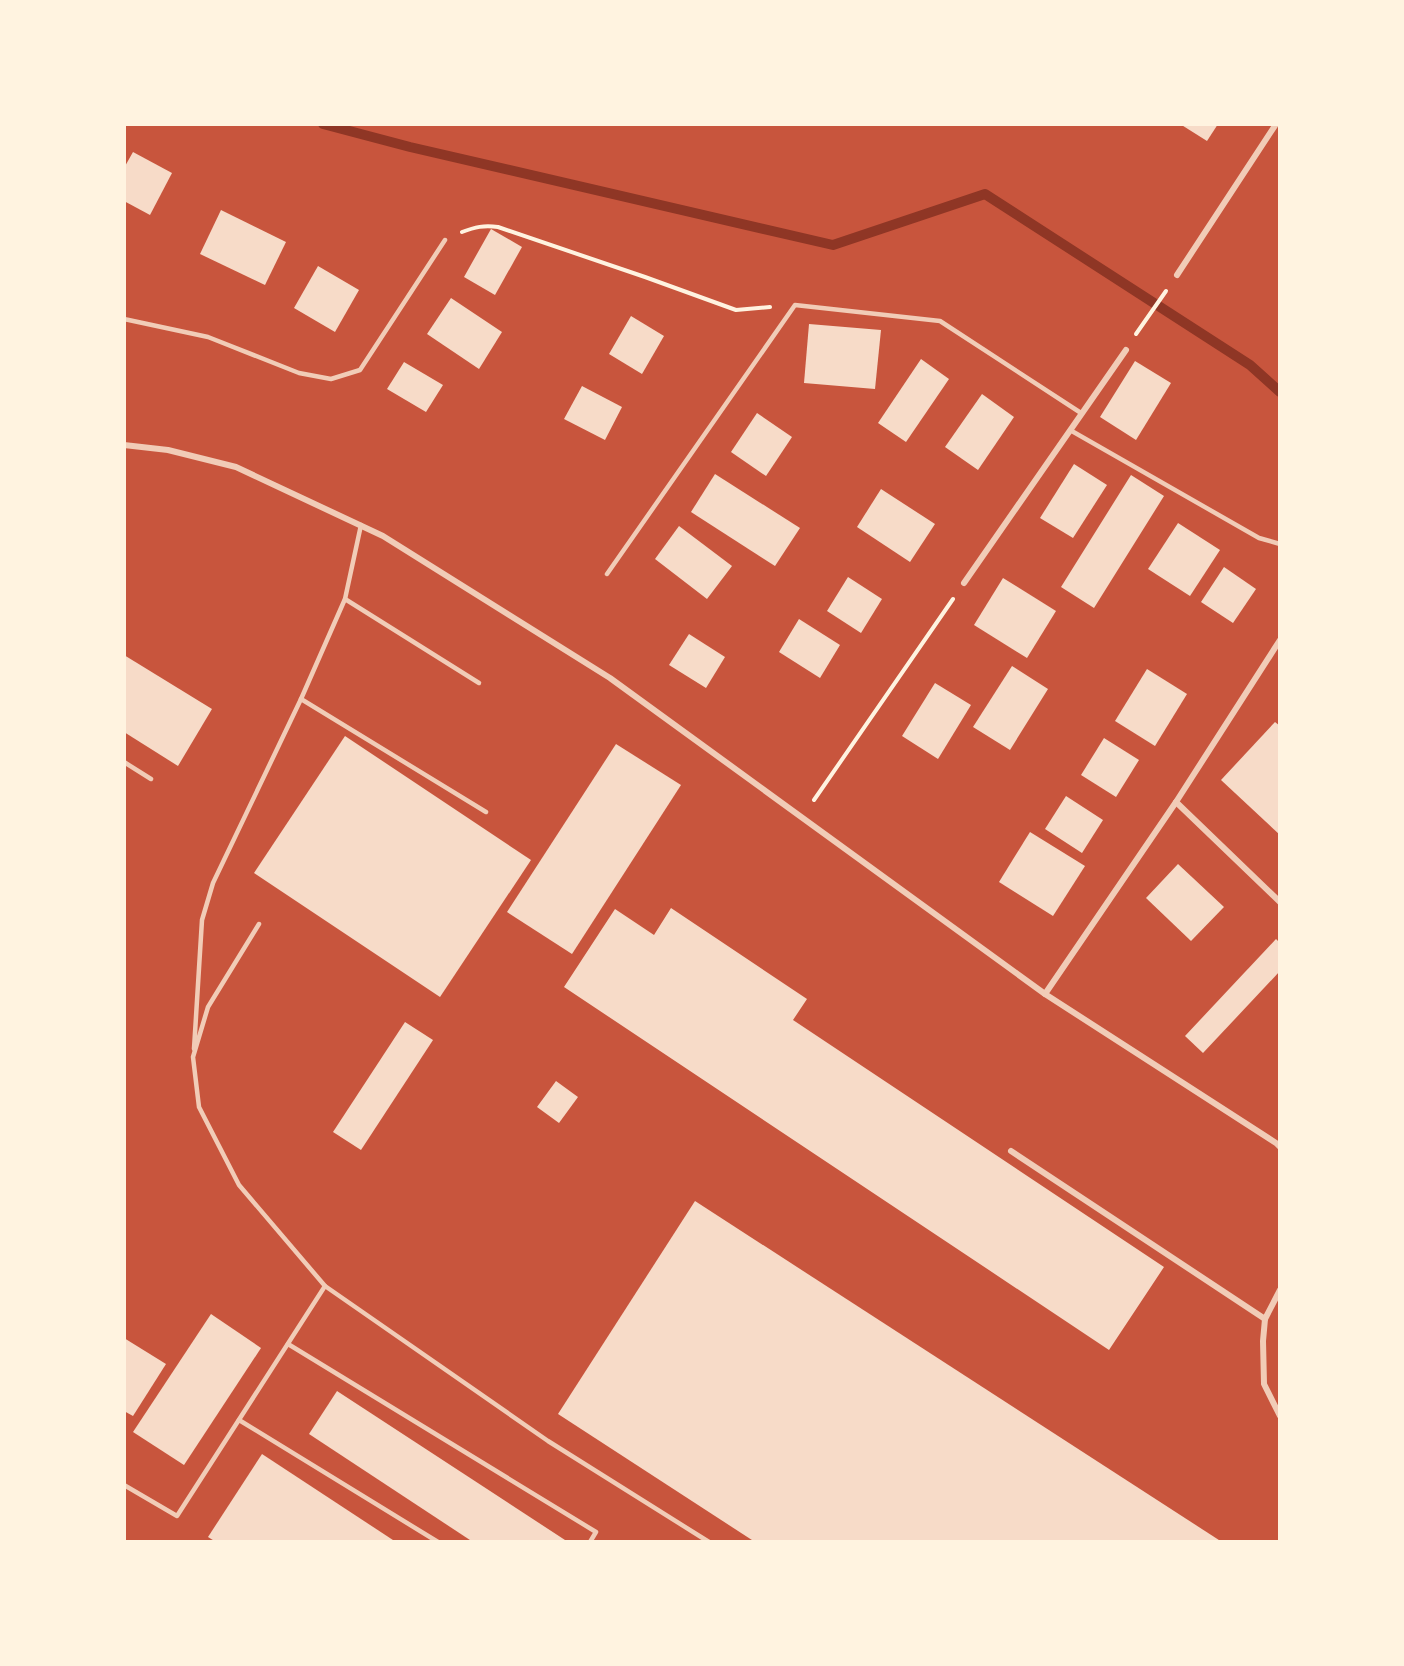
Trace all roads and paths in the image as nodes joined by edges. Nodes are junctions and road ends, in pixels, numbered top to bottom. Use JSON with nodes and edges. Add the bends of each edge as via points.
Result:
{"nodes":[{"id":1,"x":1276,"y":124,"type":"edge"},
{"id":2,"x":445,"y":240,"type":"joint"},
{"id":3,"x":1177,"y":274,"type":"joint"},
{"id":4,"x":795,"y":305,"type":"junction"},
{"id":5,"x":124,"y":319,"type":"edge"},
{"id":6,"x":1126,"y":350,"type":"joint"},
{"id":7,"x":1081,"y":412,"type":"junction"},
{"id":8,"x":1070,"y":430,"type":"junction"},
{"id":9,"x":124,"y":445,"type":"edge"},
{"id":10,"x":361,"y":525,"type":"junction"},
{"id":11,"x":1280,"y":544,"type":"edge"},
{"id":12,"x":607,"y":574,"type":"dead end"},
{"id":13,"x":964,"y":583,"type":"joint"},
{"id":14,"x":345,"y":599,"type":"junction"},
{"id":15,"x":1280,"y":640,"type":"edge"},
{"id":16,"x":478,"y":682,"type":"dead end"},
{"id":17,"x":301,"y":699,"type":"junction"},
{"id":18,"x":124,"y":762,"type":"edge"},
{"id":19,"x":151,"y":779,"type":"dead end"},
{"id":20,"x":1176,"y":802,"type":"junction"},
{"id":21,"x":486,"y":812,"type":"dead end"},
{"id":22,"x":802,"y":818,"type":"junction"},
{"id":23,"x":1280,"y":902,"type":"edge"},
{"id":24,"x":259,"y":924,"type":"dead end"},
{"id":25,"x":1045,"y":994,"type":"junction"},
{"id":26,"x":193,"y":1057,"type":"junction"},
{"id":27,"x":1280,"y":1147,"type":"edge"},
{"id":28,"x":1011,"y":1151,"type":"dead end"},
{"id":29,"x":325,"y":1286,"type":"junction"},
{"id":30,"x":1280,"y":1290,"type":"edge"},
{"id":31,"x":1265,"y":1319,"type":"junction"},
{"id":32,"x":288,"y":1344,"type":"junction"},
{"id":33,"x":1280,"y":1416,"type":"edge"},
{"id":34,"x":239,"y":1420,"type":"junction"},
{"id":35,"x":124,"y":1485,"type":"edge"},
{"id":36,"x":438,"y":1542,"type":"edge"},
{"id":37,"x":590,"y":1542,"type":"edge"},
{"id":38,"x":709,"y":1542,"type":"edge"}],
"edges":[{"from":1,"to":3,"type":"street"},
{"from":2,"to":4,"type":"path","via":[[473,228],[498,227],[736,310]]},
{"from":2,"to":5,"type":"lane","via":[[360,370],[331,379],[299,373],[208,337]]},
{"from":3,"to":6,"type":"path"},
{"from":4,"to":7,"type":"lane","via":[[940,321]]},
{"from":4,"to":12,"type":"lane"},
{"from":6,"to":7,"type":"street"},
{"from":7,"to":8,"type":"street"},
{"from":8,"to":11,"type":"lane","via":[[1259,538]]},
{"from":8,"to":13,"type":"street"},
{"from":9,"to":10,"type":"street","via":[[168,450],[236,467]]},
{"from":10,"to":14,"type":"lane"},
{"from":10,"to":22,"type":"street","via":[[610,678]]},
{"from":13,"to":22,"type":"path"},
{"from":14,"to":16,"type":"lane"},
{"from":14,"to":17,"type":"lane"},
{"from":15,"to":20,"type":"street"},
{"from":17,"to":21,"type":"lane"},
{"from":17,"to":26,"type":"lane","via":[[213,883],[202,920]]},
{"from":18,"to":19,"type":"lane"},
{"from":20,"to":23,"type":"street"},
{"from":20,"to":25,"type":"street"},
{"from":22,"to":25,"type":"street"},
{"from":24,"to":26,"type":"lane","via":[[208,1007]]},
{"from":25,"to":27,"type":"street"},
{"from":26,"to":29,"type":"lane","via":[[200,1107],[239,1185]]},
{"from":28,"to":31,"type":"street"},
{"from":29,"to":32,"type":"lane"},
{"from":29,"to":38,"type":"lane","via":[[548,1441]]},
{"from":30,"to":31,"type":"street"},
{"from":31,"to":33,"type":"street","via":[[1264,1384]]},
{"from":32,"to":34,"type":"lane"},
{"from":32,"to":37,"type":"lane","via":[[596,1532]]},
{"from":34,"to":35,"type":"lane","via":[[177,1516]]},
{"from":34,"to":36,"type":"lane"}]}
